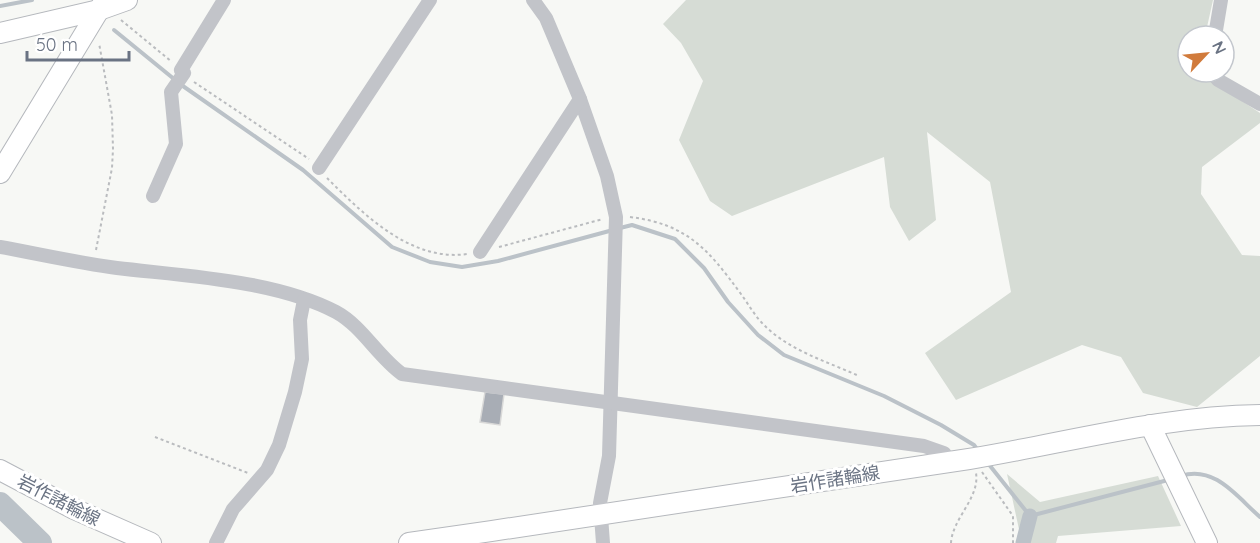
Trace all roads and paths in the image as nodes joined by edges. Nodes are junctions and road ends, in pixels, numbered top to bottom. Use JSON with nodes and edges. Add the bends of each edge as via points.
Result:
{"nodes":[{"id":1,"x":127,"y":0,"type":"edge"},
{"id":2,"x":224,"y":0,"type":"edge"},
{"id":3,"x":430,"y":0,"type":"edge"},
{"id":4,"x":533,"y":0,"type":"edge"},
{"id":5,"x":1221,"y":0,"type":"edge"},
{"id":6,"x":102,"y":5,"type":"edge"},
{"id":7,"x":120,"y":19,"type":"dead end"},
{"id":8,"x":1217,"y":24,"type":"edge"},
{"id":9,"x":0,"y":33,"type":"edge"},
{"id":10,"x":97,"y":40,"type":"dead end"},
{"id":11,"x":183,"y":73,"type":"junction"},
{"id":12,"x":1225,"y":84,"type":"edge"},
{"id":13,"x":580,"y":99,"type":"junction"},
{"id":14,"x":1260,"y":104,"type":"edge"},
{"id":15,"x":319,"y":168,"type":"junction"},
{"id":16,"x":0,"y":173,"type":"edge"},
{"id":17,"x":153,"y":196,"type":"dead end"},
{"id":18,"x":616,"y":216,"type":"junction"},
{"id":19,"x":0,"y":247,"type":"edge"},
{"id":20,"x":480,"y":252,"type":"junction"},
{"id":21,"x":94,"y":265,"type":"junction"},
{"id":22,"x":304,"y":300,"type":"junction"},
{"id":23,"x":859,"y":376,"type":"dead end"},
{"id":24,"x":609,"y":402,"type":"junction"},
{"id":25,"x":1260,"y":415,"type":"edge"},
{"id":26,"x":1150,"y":425,"type":"junction"},
{"id":27,"x":155,"y":437,"type":"dead end"},
{"id":28,"x":967,"y":463,"type":"junction"},
{"id":29,"x":0,"y":470,"type":"edge"},
{"id":30,"x":259,"y":478,"type":"junction"},
{"id":31,"x":601,"y":515,"type":"junction"},
{"id":32,"x":151,"y":543,"type":"edge"},
{"id":33,"x":216,"y":543,"type":"edge"},
{"id":34,"x":409,"y":543,"type":"edge"},
{"id":35,"x":603,"y":543,"type":"edge"},
{"id":36,"x":951,"y":543,"type":"edge"},
{"id":37,"x":1013,"y":543,"type":"edge"},
{"id":38,"x":1207,"y":543,"type":"edge"}],
"edges":[{"from":1,"to":6,"type":"main road"},
{"from":2,"to":11,"type":"street"},
{"from":3,"to":15,"type":"street"},
{"from":4,"to":13,"type":"street","via":[[546,18]]},
{"from":5,"to":8,"type":"street"},
{"from":6,"to":9,"type":"main road"},
{"from":6,"to":16,"type":"main road"},
{"from":7,"to":11,"type":"path"},
{"from":10,"to":21,"type":"path","via":[[110,104],[113,149]]},
{"from":11,"to":15,"type":"path"},
{"from":11,"to":17,"type":"street","via":[[170,100],[176,144]]},
{"from":12,"to":14,"type":"street"},
{"from":13,"to":18,"type":"street","via":[[607,176]]},
{"from":13,"to":20,"type":"street"},
{"from":15,"to":20,"type":"path","via":[[352,202],[405,241],[451,256]]},
{"from":18,"to":20,"type":"path"},
{"from":18,"to":23,"type":"path","via":[[656,221],[688,236],[722,269],[766,327],[785,342]]},
{"from":18,"to":24,"type":"street"},
{"from":19,"to":21,"type":"street"},
{"from":21,"to":22,"type":"street","via":[[243,283]]},
{"from":22,"to":24,"type":"street","via":[[344,317],[402,374]]},
{"from":22,"to":30,"type":"street","via":[[300,320],[302,359],[295,392],[273,460]]},
{"from":24,"to":28,"type":"street","via":[[924,446]]},
{"from":24,"to":31,"type":"street","via":[[609,456]]},
{"from":25,"to":26,"type":"main road","name":"岩作諸輪線","via":[[1215,416]]},
{"from":26,"to":28,"type":"main road","name":"岩作諸輪線","via":[[997,453]]},
{"from":26,"to":38,"type":"main road"},
{"from":27,"to":30,"type":"path"},
{"from":28,"to":31,"type":"main road","name":"岩作諸輪線"},
{"from":28,"to":36,"type":"path","via":[[976,474],[976,484]]},
{"from":28,"to":37,"type":"path","via":[[1013,516]]},
{"from":29,"to":32,"type":"main road","name":"岩作諸輪線"},
{"from":30,"to":33,"type":"street","via":[[237,503]]},
{"from":31,"to":34,"type":"main road","name":"岩作諸輪線"},
{"from":31,"to":35,"type":"street"}]}
